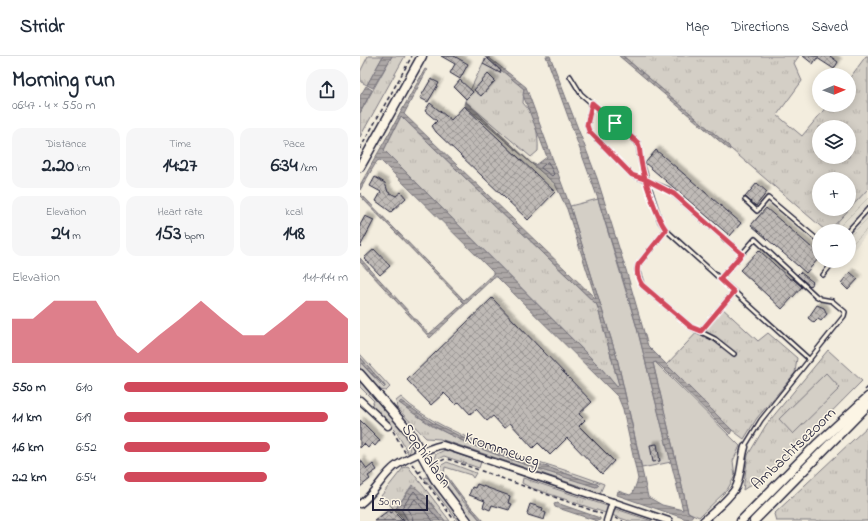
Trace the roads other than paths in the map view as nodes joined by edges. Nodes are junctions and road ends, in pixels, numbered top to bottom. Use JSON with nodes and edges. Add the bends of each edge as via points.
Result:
{"nodes":[{"id":1,"x":422,"y":56,"type":"edge"},
{"id":2,"x":570,"y":76,"type":"dead end"},
{"id":3,"x":592,"y":103,"type":"junction"},
{"id":4,"x":360,"y":167,"type":"edge"},
{"id":5,"x":647,"y":180,"type":"junction"},
{"id":6,"x":745,"y":200,"type":"dead end"},
{"id":7,"x":868,"y":209,"type":"edge"},
{"id":8,"x":854,"y":224,"type":"edge"},
{"id":9,"x":666,"y":230,"type":"junction"},
{"id":10,"x":812,"y":235,"type":"edge"},
{"id":11,"x":742,"y":254,"type":"junction"},
{"id":12,"x":829,"y":268,"type":"edge"},
{"id":13,"x":823,"y":275,"type":"dead end"},
{"id":14,"x":720,"y":279,"type":"junction"},
{"id":15,"x":734,"y":292,"type":"junction"},
{"id":16,"x":701,"y":331,"type":"junction"},
{"id":17,"x":734,"y":354,"type":"dead end"},
{"id":18,"x":810,"y":360,"type":"junction"},
{"id":19,"x":360,"y":374,"type":"edge"},
{"id":20,"x":868,"y":397,"type":"edge"},
{"id":21,"x":360,"y":400,"type":"edge"},
{"id":22,"x":868,"y":405,"type":"edge"},
{"id":23,"x":388,"y":426,"type":"road end"},
{"id":24,"x":745,"y":447,"type":"joint"},
{"id":25,"x":422,"y":453,"type":"junction"},
{"id":26,"x":613,"y":502,"type":"junction"},
{"id":27,"x":360,"y":504,"type":"edge"},
{"id":28,"x":750,"y":512,"type":"junction"},
{"id":29,"x":608,"y":518,"type":"edge"},
{"id":30,"x":757,"y":520,"type":"edge"},
{"id":31,"x":467,"y":521,"type":"edge"},
{"id":32,"x":669,"y":521,"type":"edge"},
{"id":33,"x":704,"y":521,"type":"edge"},
{"id":34,"x":741,"y":521,"type":"edge"}],
"edges":[{"from":1,"to":4,"type":"street"},
{"from":2,"to":3,"type":"lane","via":[[581,94]]},
{"from":3,"to":5,"type":"lane","via":[[638,143]]},
{"from":3,"to":5,"type":"lane","via":[[587,125],[589,131],[632,175]]},
{"from":5,"to":9,"type":"lane","via":[[660,221]]},
{"from":5,"to":11,"type":"lane","via":[[674,194]]},
{"from":6,"to":10,"type":"lane","via":[[757,211],[768,198]]},
{"from":7,"to":8,"type":"lane"},
{"from":9,"to":14,"type":"lane"},
{"from":9,"to":16,"type":"lane","via":[[638,265],[639,279],[642,285],[691,327]]},
{"from":11,"to":14,"type":"lane"},
{"from":11,"to":18,"type":"lane","via":[[755,239],[816,296],[832,301],[845,312]]},
{"from":12,"to":13,"type":"lane"},
{"from":14,"to":15,"type":"lane"},
{"from":15,"to":16,"type":"lane"},
{"from":15,"to":18,"type":"lane"},
{"from":16,"to":17,"type":"lane"},
{"from":18,"to":24,"type":"lane","via":[[761,420]]},
{"from":19,"to":25,"type":"street","via":[[399,417]]},
{"from":20,"to":28,"type":"street","name":"Ambachtsezoom"},
{"from":21,"to":23,"type":"street"},
{"from":22,"to":30,"type":"street","name":"Ambachtsezoom"},
{"from":24,"to":33,"type":"street","via":[[735,489]]},
{"from":25,"to":26,"type":"street","name":"Krommeweg","via":[[435,446],[447,446]]},
{"from":25,"to":27,"type":"street","name":"Krommeweg","via":[[392,468],[373,493]]},
{"from":25,"to":31,"type":"street","name":"Sophialaan","via":[[428,467]]},
{"from":26,"to":29,"type":"street"},
{"from":26,"to":32,"type":"street","name":"Krommeweg"},
{"from":28,"to":30,"type":"street"},
{"from":28,"to":34,"type":"street","name":"Ambachtsezoom"}]}
